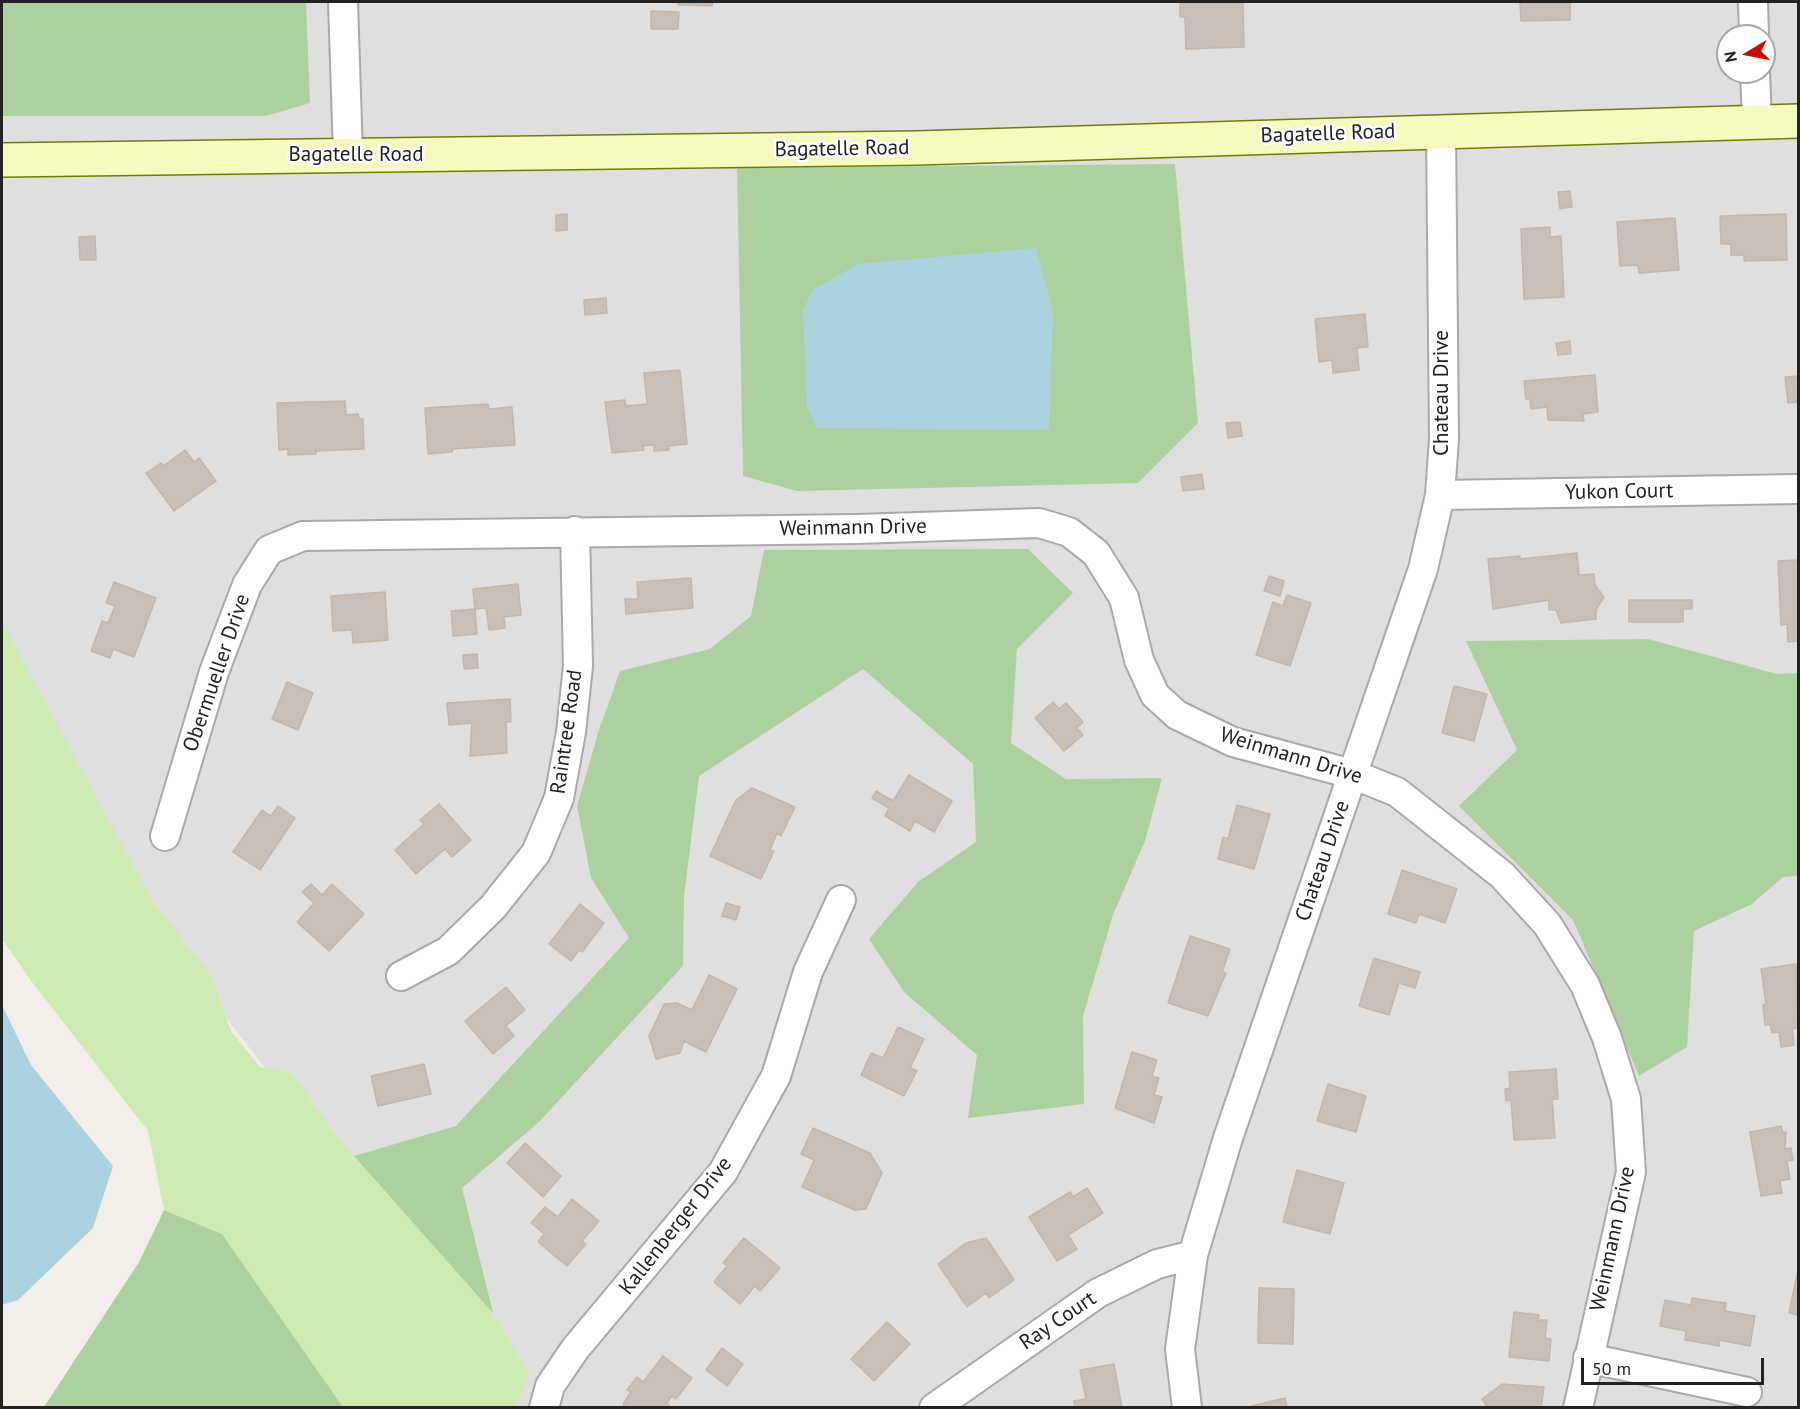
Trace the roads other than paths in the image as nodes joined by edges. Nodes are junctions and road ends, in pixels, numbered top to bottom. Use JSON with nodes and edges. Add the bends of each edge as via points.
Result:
{"nodes":[{"id":1,"x":343,"y":2,"type":"edge"},
{"id":2,"x":1753,"y":2,"type":"edge"},
{"id":3,"x":1754,"y":24,"type":"edge"},
{"id":4,"x":1755,"y":84,"type":"edge"},
{"id":5,"x":1798,"y":121,"type":"edge"},
{"id":6,"x":1757,"y":122,"type":"junction"},
{"id":7,"x":1441,"y":131,"type":"junction"},
{"id":8,"x":348,"y":155,"type":"junction"},
{"id":9,"x":2,"y":160,"type":"edge"},
{"id":10,"x":1798,"y":489,"type":"edge"},
{"id":11,"x":1440,"y":495,"type":"junction"},
{"id":12,"x":575,"y":531,"type":"junction"},
{"id":13,"x":303,"y":536,"type":"joint"},
{"id":14,"x":1352,"y":774,"type":"junction"},
{"id":15,"x":165,"y":836,"type":"dead end"},
{"id":16,"x":841,"y":900,"type":"dead end"},
{"id":17,"x":401,"y":976,"type":"dead end"},
{"id":18,"x":1193,"y":1255,"type":"junction"},
{"id":19,"x":1588,"y":1358,"type":"junction"},
{"id":20,"x":1747,"y":1392,"type":"dead end"},
{"id":21,"x":544,"y":1407,"type":"edge"},
{"id":22,"x":934,"y":1407,"type":"edge"},
{"id":23,"x":1187,"y":1407,"type":"edge"},
{"id":24,"x":1578,"y":1407,"type":"edge"}],
"edges":[{"from":1,"to":8,"type":"street"},
{"from":2,"to":3,"type":"street"},
{"from":4,"to":6,"type":"street"},
{"from":5,"to":6,"type":"street","name":"Bagatelle Road"},
{"from":6,"to":7,"type":"street","name":"Bagatelle Road"},
{"from":7,"to":8,"type":"street","name":"Bagatelle Road","via":[[916,148]]},
{"from":7,"to":11,"type":"street","name":"Chateau Drive","via":[[1444,439]]},
{"from":8,"to":9,"type":"street","name":"Bagatelle Road"},
{"from":10,"to":11,"type":"street","name":"Yukon Court"},
{"from":11,"to":14,"type":"street","name":"Chateau Drive","via":[[1423,569]]},
{"from":12,"to":13,"type":"street","name":"Weinmann Drive"},
{"from":12,"to":14,"type":"street","name":"Weinmann Drive","via":[[1039,523],[1069,532],[1096,553],[1124,598],[1139,660],[1155,695],[1177,715],[1233,742]]},
{"from":12,"to":17,"type":"street","name":"Raintree Road","via":[[578,666],[559,798],[536,854],[493,907],[448,951]]},
{"from":13,"to":15,"type":"street","name":"Obermueller Drive","via":[[269,550],[247,585],[214,672]]},
{"from":14,"to":18,"type":"street","name":"Chateau Drive","via":[[1228,1138]]},
{"from":14,"to":19,"type":"street","name":"Weinmann Drive","via":[[1397,792],[1502,875],[1547,924],[1585,985],[1607,1038],[1626,1099],[1631,1172]]},
{"from":16,"to":21,"type":"street","name":"Kallenberger Drive","via":[[808,972],[776,1076],[723,1172],[575,1349],[550,1386]]},
{"from":18,"to":22,"type":"street","name":"Ray Court","via":[[1157,1264],[1098,1293]]},
{"from":18,"to":23,"type":"street","name":"Chateau Drive","via":[[1180,1349]]},
{"from":19,"to":20,"type":"street"},
{"from":19,"to":24,"type":"street","name":"Weinmann Drive"}]}
